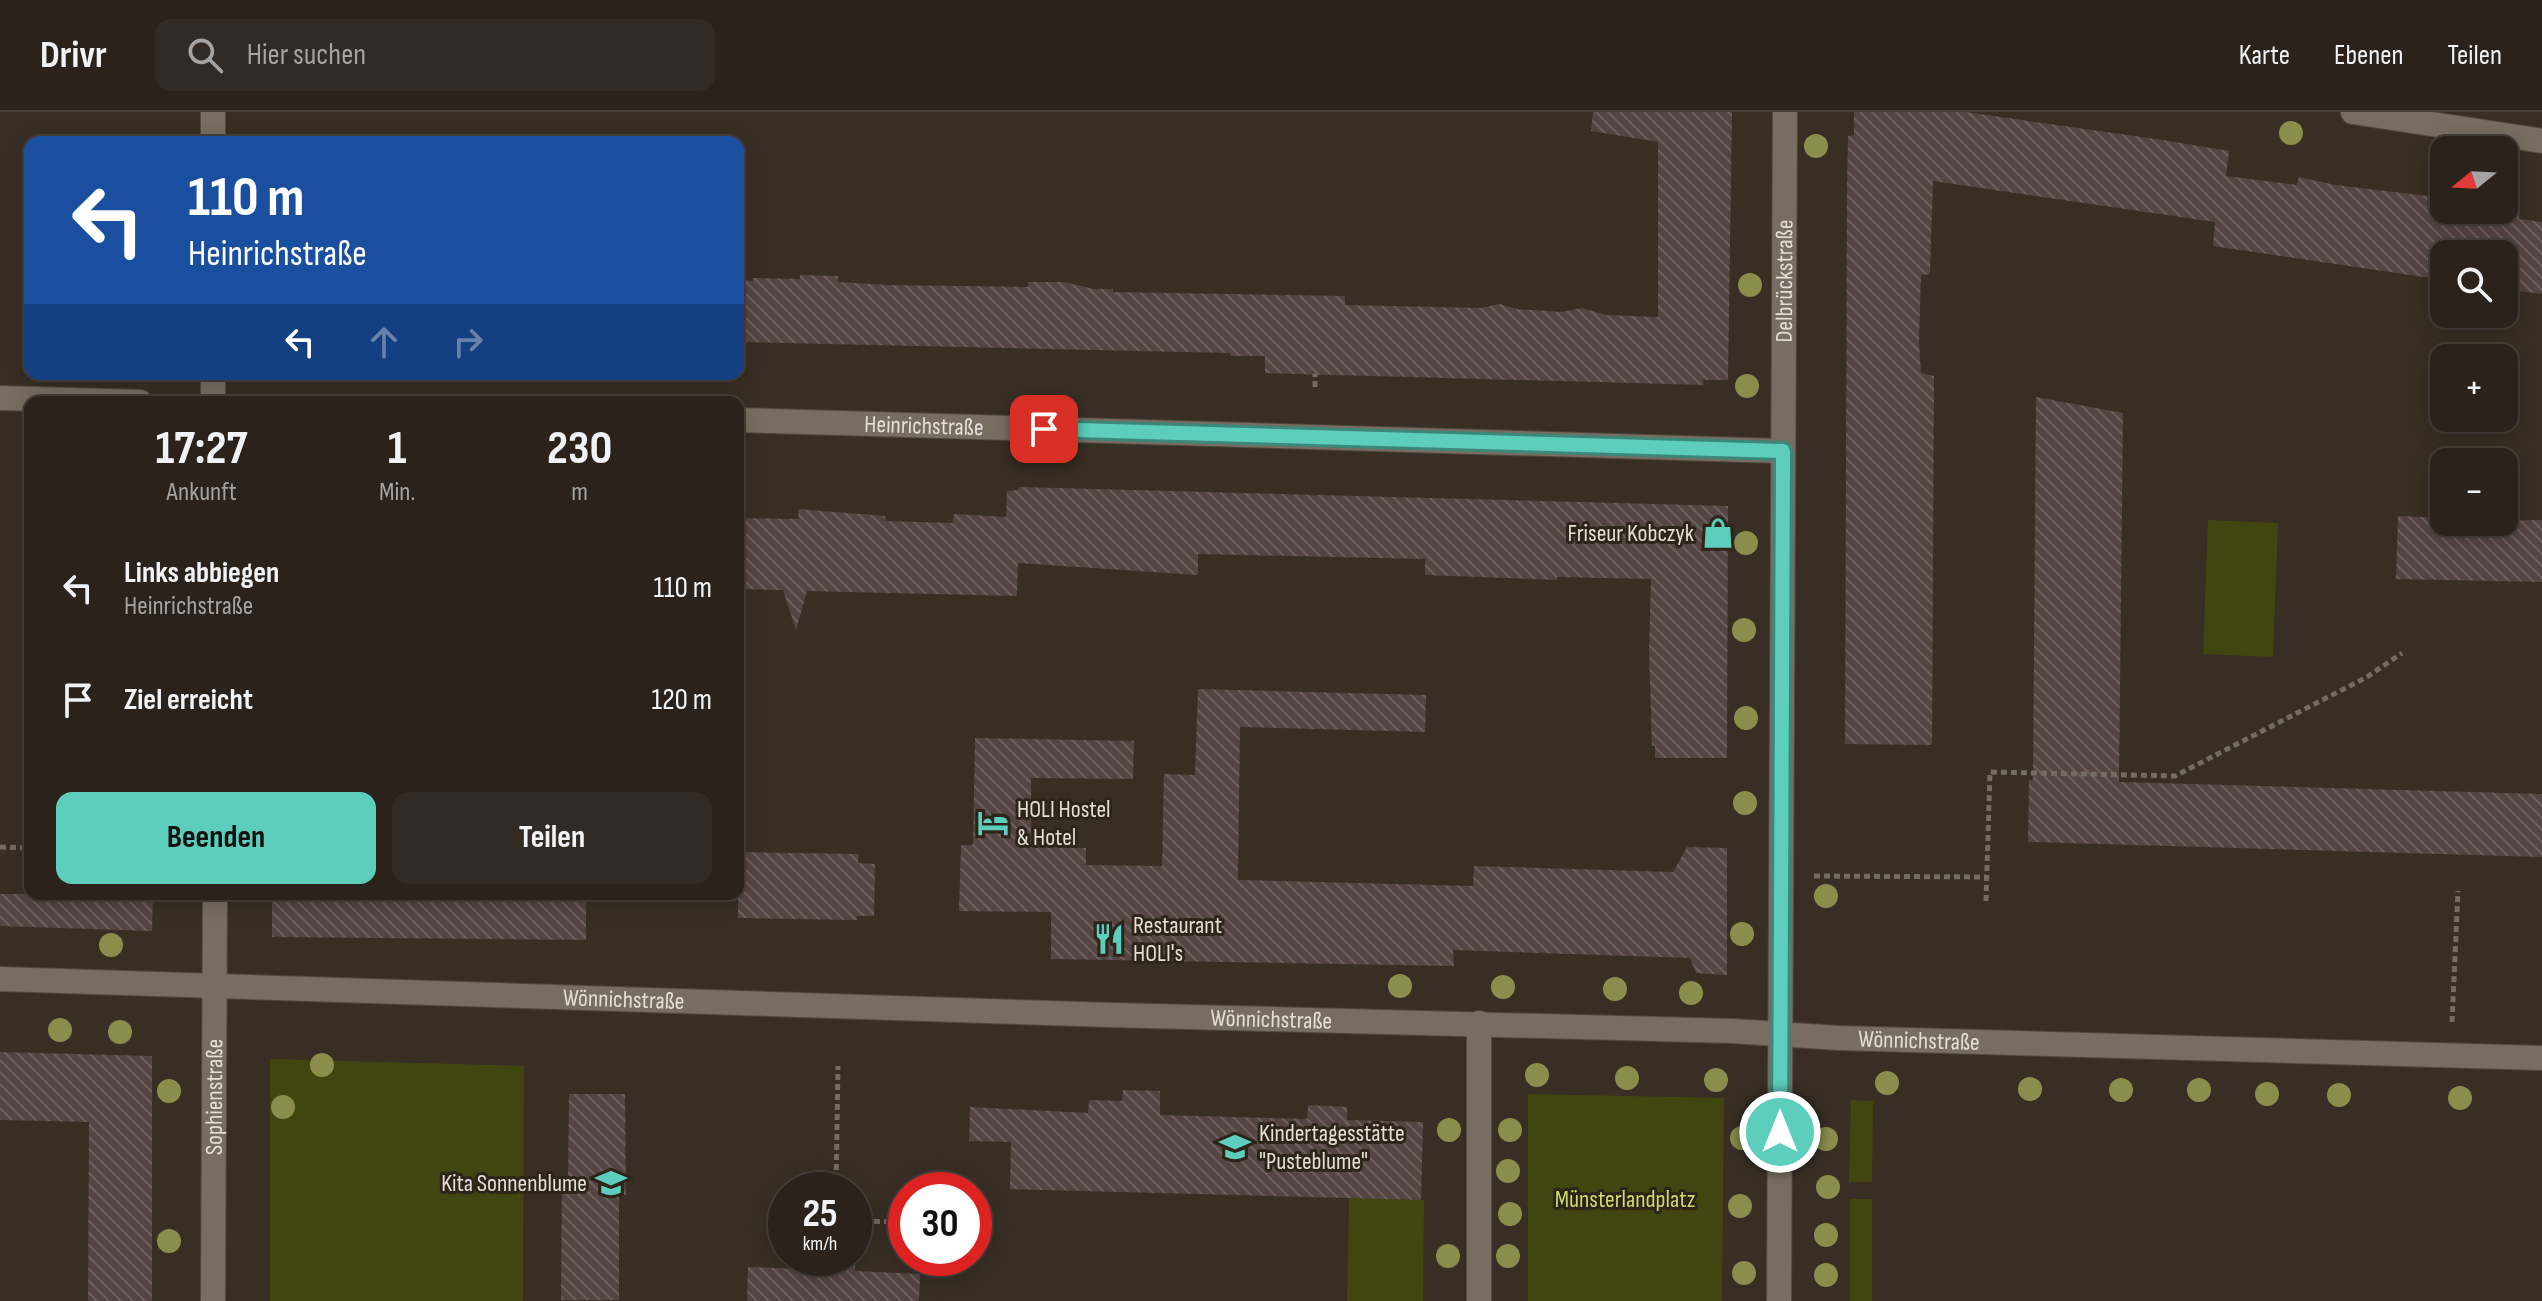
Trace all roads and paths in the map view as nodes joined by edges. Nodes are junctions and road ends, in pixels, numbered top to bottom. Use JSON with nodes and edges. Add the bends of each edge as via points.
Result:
{"nodes":[{"id":1,"x":213,"y":112,"type":"edge"},
{"id":2,"x":1785,"y":112,"type":"edge"},
{"id":3,"x":2353,"y":112,"type":"edge"},
{"id":4,"x":213,"y":136,"type":"edge"},
{"id":5,"x":2542,"y":141,"type":"edge"},
{"id":6,"x":1315,"y":374,"type":"dead end"},
{"id":7,"x":1315,"y":387,"type":"dead end"},
{"id":8,"x":0,"y":398,"type":"edge"},
{"id":9,"x":24,"y":399,"type":"edge"},
{"id":10,"x":744,"y":420,"type":"edge"},
{"id":11,"x":1783,"y":451,"type":"junction"},
{"id":12,"x":2402,"y":653,"type":"dead end"},
{"id":13,"x":0,"y":847,"type":"edge"},
{"id":14,"x":24,"y":848,"type":"edge"},
{"id":15,"x":1781,"y":875,"type":"junction"},
{"id":16,"x":1986,"y":877,"type":"junction"},
{"id":17,"x":2458,"y":891,"type":"dead end"},
{"id":18,"x":215,"y":900,"type":"edge"},
{"id":19,"x":1986,"y":901,"type":"dead end"},
{"id":20,"x":0,"y":979,"type":"edge"},
{"id":21,"x":215,"y":985,"type":"junction"},
{"id":22,"x":1479,"y":1023,"type":"junction"},
{"id":23,"x":1781,"y":1034,"type":"junction"},
{"id":24,"x":2451,"y":1055,"type":"junction"},
{"id":25,"x":2542,"y":1058,"type":"edge"},
{"id":26,"x":838,"y":1066,"type":"dead end"},
{"id":27,"x":836,"y":1172,"type":"edge"},
{"id":28,"x":213,"y":1301,"type":"edge"},
{"id":29,"x":1479,"y":1301,"type":"edge"},
{"id":30,"x":1779,"y":1301,"type":"edge"}],
"edges":[{"from":1,"to":4,"type":"street"},
{"from":2,"to":11,"type":"street","name":"Delbrückstraße"},
{"from":3,"to":5,"type":"street"},
{"from":6,"to":7,"type":"path"},
{"from":8,"to":9,"type":"street"},
{"from":10,"to":11,"type":"street","name":"Heinrichstraße"},
{"from":11,"to":15,"type":"street","name":"Delbrückstraße"},
{"from":12,"to":16,"type":"path","via":[[2367,677],[2175,776],[1990,772]]},
{"from":13,"to":14,"type":"path"},
{"from":15,"to":16,"type":"path"},
{"from":15,"to":23,"type":"street","name":"Delbrückstraße"},
{"from":16,"to":19,"type":"path"},
{"from":17,"to":24,"type":"path"},
{"from":18,"to":21,"type":"street","name":"Sophienstraße"},
{"from":20,"to":21,"type":"street","name":"Wönnichstraße"},
{"from":21,"to":22,"type":"street","name":"Wönnichstraße"},
{"from":21,"to":28,"type":"street","name":"Sophienstraße"},
{"from":22,"to":23,"type":"street","name":"Wönnichstraße"},
{"from":22,"to":29,"type":"street"},
{"from":23,"to":24,"type":"street","name":"Wönnichstraße"},
{"from":23,"to":30,"type":"street","name":"Delbrückstraße"},
{"from":24,"to":25,"type":"street","name":"Wönnichstraße"},
{"from":26,"to":27,"type":"path"}]}
